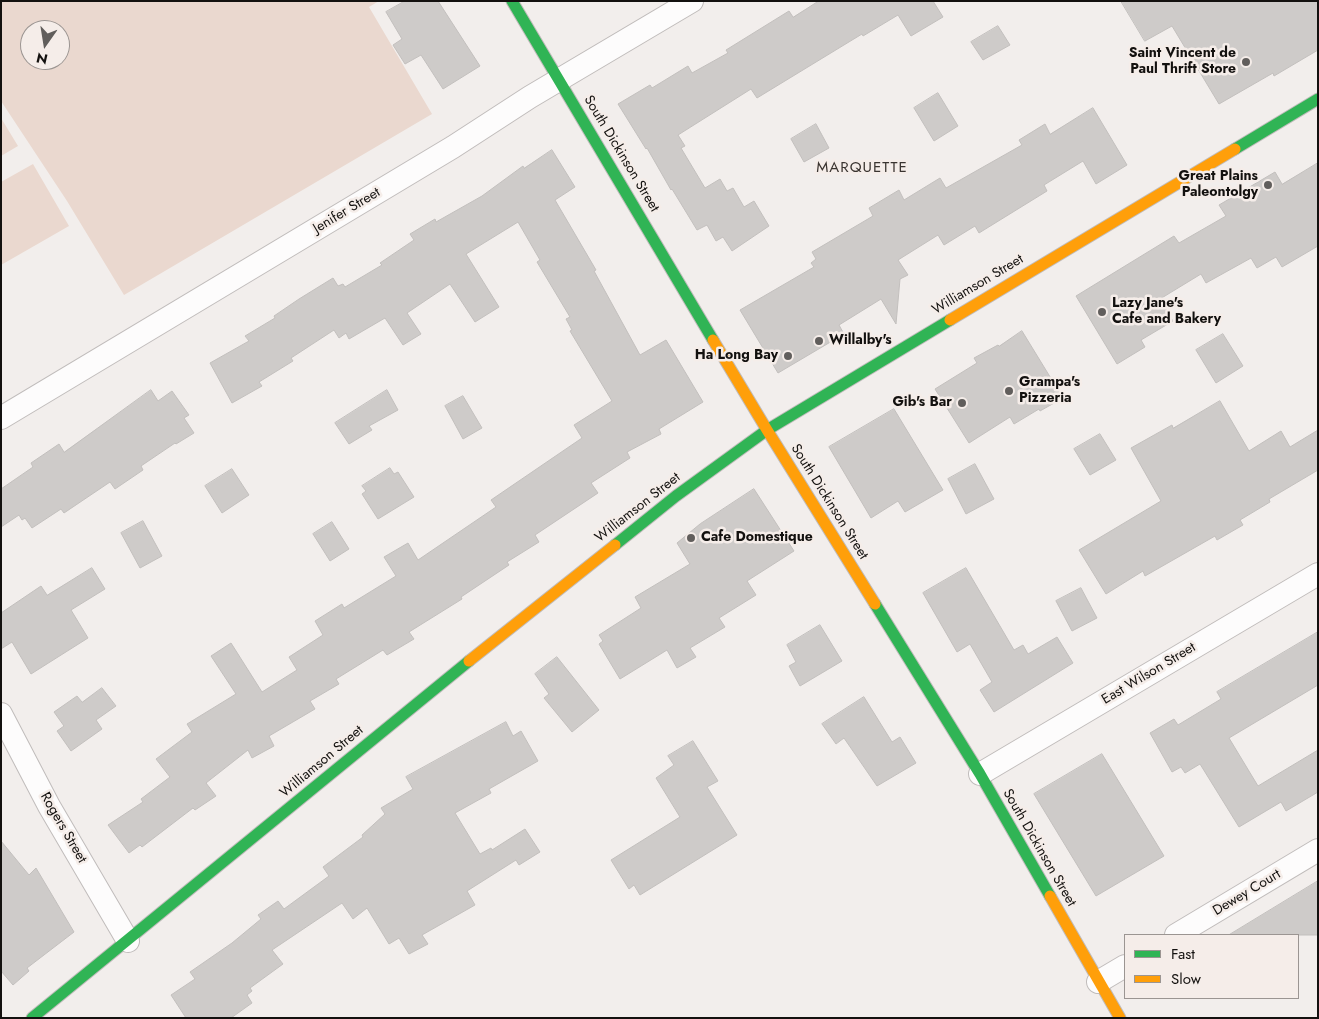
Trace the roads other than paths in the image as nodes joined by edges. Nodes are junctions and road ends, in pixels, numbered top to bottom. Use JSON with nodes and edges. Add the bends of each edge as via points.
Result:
{"nodes":[{"id":1,"x":512,"y":1,"type":"edge"},
{"id":2,"x":692,"y":1,"type":"edge"},
{"id":3,"x":560,"y":80,"type":"junction"},
{"id":4,"x":1318,"y":99,"type":"edge"},
{"id":5,"x":1,"y":418,"type":"edge"},
{"id":6,"x":768,"y":430,"type":"junction"},
{"id":7,"x":1318,"y":574,"type":"edge"},
{"id":8,"x":1,"y":714,"type":"edge"},
{"id":9,"x":980,"y":774,"type":"junction"},
{"id":10,"x":1318,"y":850,"type":"edge"},
{"id":11,"x":1178,"y":934,"type":"edge"},
{"id":12,"x":128,"y":940,"type":"junction"},
{"id":13,"x":1124,"y":967,"type":"edge"},
{"id":14,"x":1098,"y":982,"type":"junction"},
{"id":15,"x":32,"y":1018,"type":"edge"},
{"id":16,"x":1120,"y":1018,"type":"edge"}],
"edges":[{"from":1,"to":3,"type":"street","name":"South Dickinson Street"},
{"from":2,"to":3,"type":"street","name":"Jenifer Street"},
{"from":3,"to":5,"type":"street","name":"Jenifer Street","via":[[436,158]]},
{"from":3,"to":6,"type":"street","name":"South Dickinson Street"},
{"from":4,"to":6,"type":"street","name":"Williamson Street"},
{"from":6,"to":9,"type":"street","name":"South Dickinson Street"},
{"from":6,"to":12,"type":"street","name":"Williamson Street","via":[[676,496],[416,703]]},
{"from":7,"to":9,"type":"street","name":"East Wilson Street"},
{"from":8,"to":12,"type":"street","name":"Rogers Street","via":[[49,806]]},
{"from":9,"to":14,"type":"street","name":"South Dickinson Street"},
{"from":10,"to":11,"type":"street","name":"Dewey Court"},
{"from":12,"to":15,"type":"street","name":"Williamson Street"},
{"from":13,"to":14,"type":"street"},
{"from":14,"to":16,"type":"street","name":"South Dickinson Street"}]}
